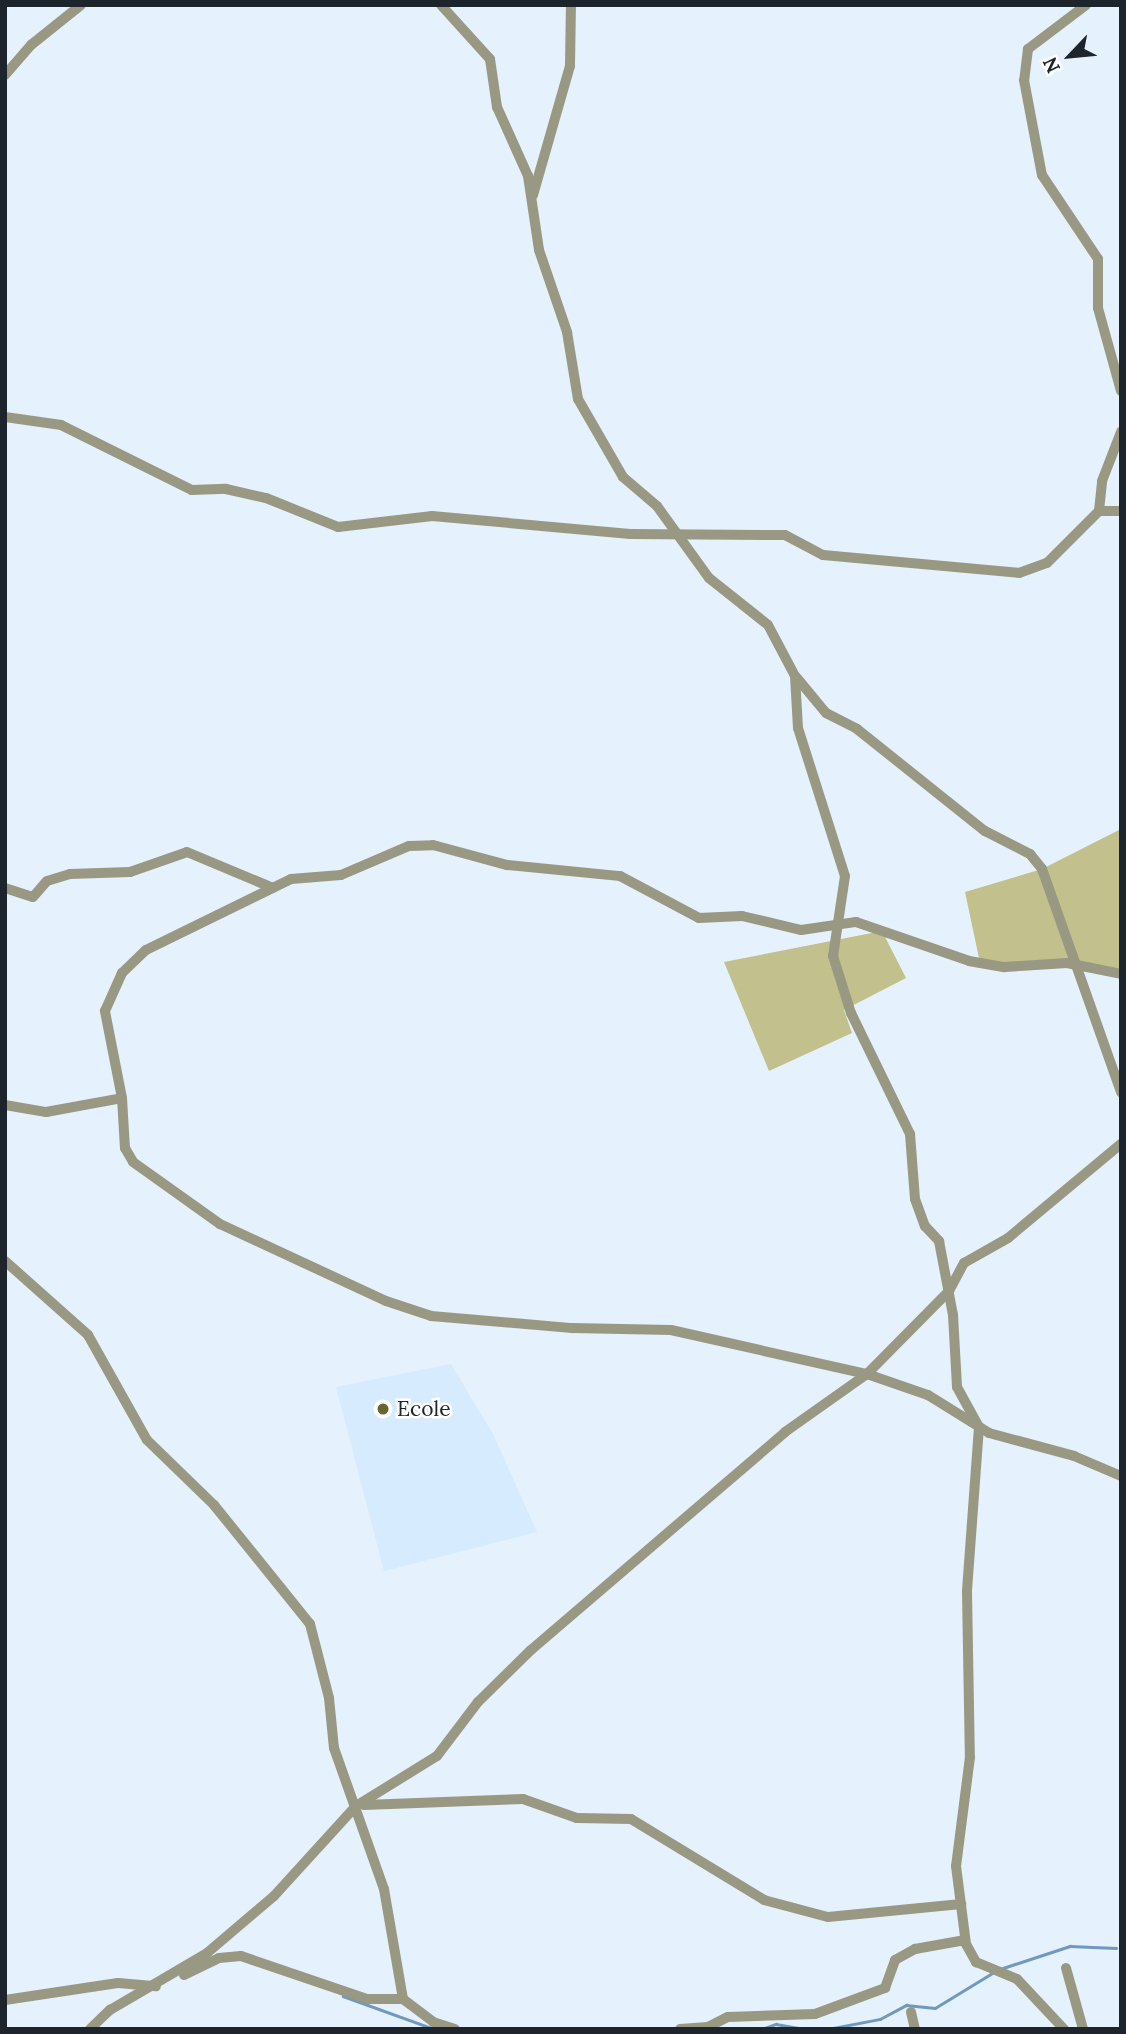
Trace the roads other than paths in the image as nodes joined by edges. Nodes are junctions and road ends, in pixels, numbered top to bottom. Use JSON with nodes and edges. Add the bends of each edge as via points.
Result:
{"nodes":[{"id":1,"x":81,"y":5,"type":"edge"},
{"id":2,"x":441,"y":5,"type":"edge"},
{"id":3,"x":571,"y":5,"type":"edge"},
{"id":4,"x":1086,"y":5,"type":"edge"},
{"id":5,"x":5,"y":75,"type":"edge"},
{"id":6,"x":533,"y":195,"type":"junction"},
{"id":7,"x":1121,"y":391,"type":"edge"},
{"id":8,"x":5,"y":417,"type":"edge"},
{"id":9,"x":1121,"y":432,"type":"edge"},
{"id":10,"x":1099,"y":511,"type":"junction"},
{"id":11,"x":1121,"y":511,"type":"edge"},
{"id":12,"x":678,"y":533,"type":"junction"},
{"id":13,"x":795,"y":676,"type":"junction"},
{"id":14,"x":5,"y":888,"type":"edge"},
{"id":15,"x":273,"y":888,"type":"junction"},
{"id":16,"x":840,"y":924,"type":"junction"},
{"id":17,"x":1077,"y":965,"type":"junction"},
{"id":18,"x":1121,"y":974,"type":"edge"},
{"id":19,"x":1121,"y":1092,"type":"edge"},
{"id":20,"x":122,"y":1098,"type":"junction"},
{"id":21,"x":5,"y":1105,"type":"edge"},
{"id":22,"x":1121,"y":1144,"type":"edge"},
{"id":23,"x":5,"y":1261,"type":"edge"},
{"id":24,"x":949,"y":1291,"type":"junction"},
{"id":25,"x":867,"y":1374,"type":"junction"},
{"id":26,"x":979,"y":1427,"type":"junction"},
{"id":27,"x":1121,"y":1476,"type":"edge"},
{"id":28,"x":356,"y":1806,"type":"junction"},
{"id":29,"x":961,"y":1904,"type":"junction"},
{"id":30,"x":965,"y":1940,"type":"junction"},
{"id":31,"x":1066,"y":1968,"type":"dead end"},
{"id":32,"x":157,"y":1986,"type":"junction"},
{"id":33,"x":403,"y":1999,"type":"junction"},
{"id":34,"x":5,"y":2000,"type":"edge"},
{"id":35,"x":911,"y":2012,"type":"dead end"},
{"id":36,"x":90,"y":2029,"type":"edge"},
{"id":37,"x":455,"y":2029,"type":"edge"},
{"id":38,"x":680,"y":2029,"type":"edge"},
{"id":39,"x":915,"y":2029,"type":"edge"},
{"id":40,"x":1064,"y":2029,"type":"edge"},
{"id":41,"x":1083,"y":2029,"type":"edge"}],
"edges":[{"from":1,"to":5,"type":"street","via":[[31,45]]},
{"from":2,"to":6,"type":"street","via":[[491,59],[497,107]]},
{"from":3,"to":6,"type":"street","via":[[575,37],[570,66]]},
{"from":4,"to":7,"type":"street","via":[[1028,49],[1024,80],[1042,175],[1063,211],[1093,244],[1098,259],[1098,309]]},
{"from":6,"to":12,"type":"street","via":[[539,250],[567,332],[578,400],[623,477]]},
{"from":8,"to":12,"type":"street","via":[[61,425],[192,490],[226,489],[266,499],[338,527],[432,516],[630,534]]},
{"from":9,"to":10,"type":"street","via":[[1102,481]]},
{"from":10,"to":11,"type":"street"},
{"from":10,"to":12,"type":"street","via":[[1047,563],[1018,573],[823,555],[785,535]]},
{"from":12,"to":13,"type":"street","via":[[709,578],[768,625]]},
{"from":13,"to":16,"type":"street","via":[[798,728],[845,876]]},
{"from":13,"to":17,"type":"street","via":[[826,713],[857,729],[947,805],[1030,853],[1042,869]]},
{"from":14,"to":15,"type":"street","via":[[33,897],[47,881],[70,874],[130,872],[187,852]]},
{"from":15,"to":16,"type":"street","via":[[291,879],[341,875],[409,846],[433,845],[507,865],[620,876],[699,918],[742,916],[801,930]]},
{"from":15,"to":20,"type":"street","via":[[156,943],[122,973],[105,1011]]},
{"from":16,"to":17,"type":"street","via":[[880,926],[969,961],[1004,967]]},
{"from":16,"to":24,"type":"street","via":[[833,956],[851,1013],[910,1134],[915,1199],[925,1226],[939,1241]]},
{"from":17,"to":18,"type":"street"},
{"from":17,"to":19,"type":"street"},
{"from":20,"to":21,"type":"street","via":[[46,1112]]},
{"from":20,"to":25,"type":"street","via":[[125,1148],[133,1162],[220,1224],[386,1301],[431,1315],[572,1328],[671,1330]]},
{"from":22,"to":24,"type":"street","via":[[1008,1238],[964,1263]]},
{"from":23,"to":28,"type":"street","via":[[88,1335],[147,1440],[214,1506],[310,1624],[329,1698],[334,1748]]},
{"from":24,"to":25,"type":"street"},
{"from":24,"to":26,"type":"street","via":[[957,1387]]},
{"from":25,"to":26,"type":"street","via":[[928,1395]]},
{"from":25,"to":28,"type":"street","via":[[785,1432],[531,1650],[478,1702],[437,1756]]},
{"from":26,"to":27,"type":"street"},
{"from":26,"to":29,"type":"street","via":[[967,1592],[970,1757],[956,1866]]},
{"from":28,"to":29,"type":"street","via":[[523,1799],[578,1818],[631,1819],[764,1900],[828,1917]]},
{"from":28,"to":32,"type":"street","via":[[274,1896]]},
{"from":28,"to":33,"type":"street","via":[[384,1889]]},
{"from":29,"to":30,"type":"street"},
{"from":30,"to":38,"type":"street","via":[[915,1949],[895,1960],[885,1988],[815,2014],[728,2017],[708,2027]]},
{"from":30,"to":40,"type":"street","via":[[976,1962],[1017,1979]]},
{"from":31,"to":41,"type":"street"},
{"from":32,"to":33,"type":"street","via":[[219,1958],[241,1956],[367,1999]]},
{"from":32,"to":34,"type":"street","via":[[118,1983]]},
{"from":32,"to":36,"type":"street","via":[[110,2010]]},
{"from":33,"to":37,"type":"street","via":[[433,2022]]},
{"from":35,"to":39,"type":"street"}]}
